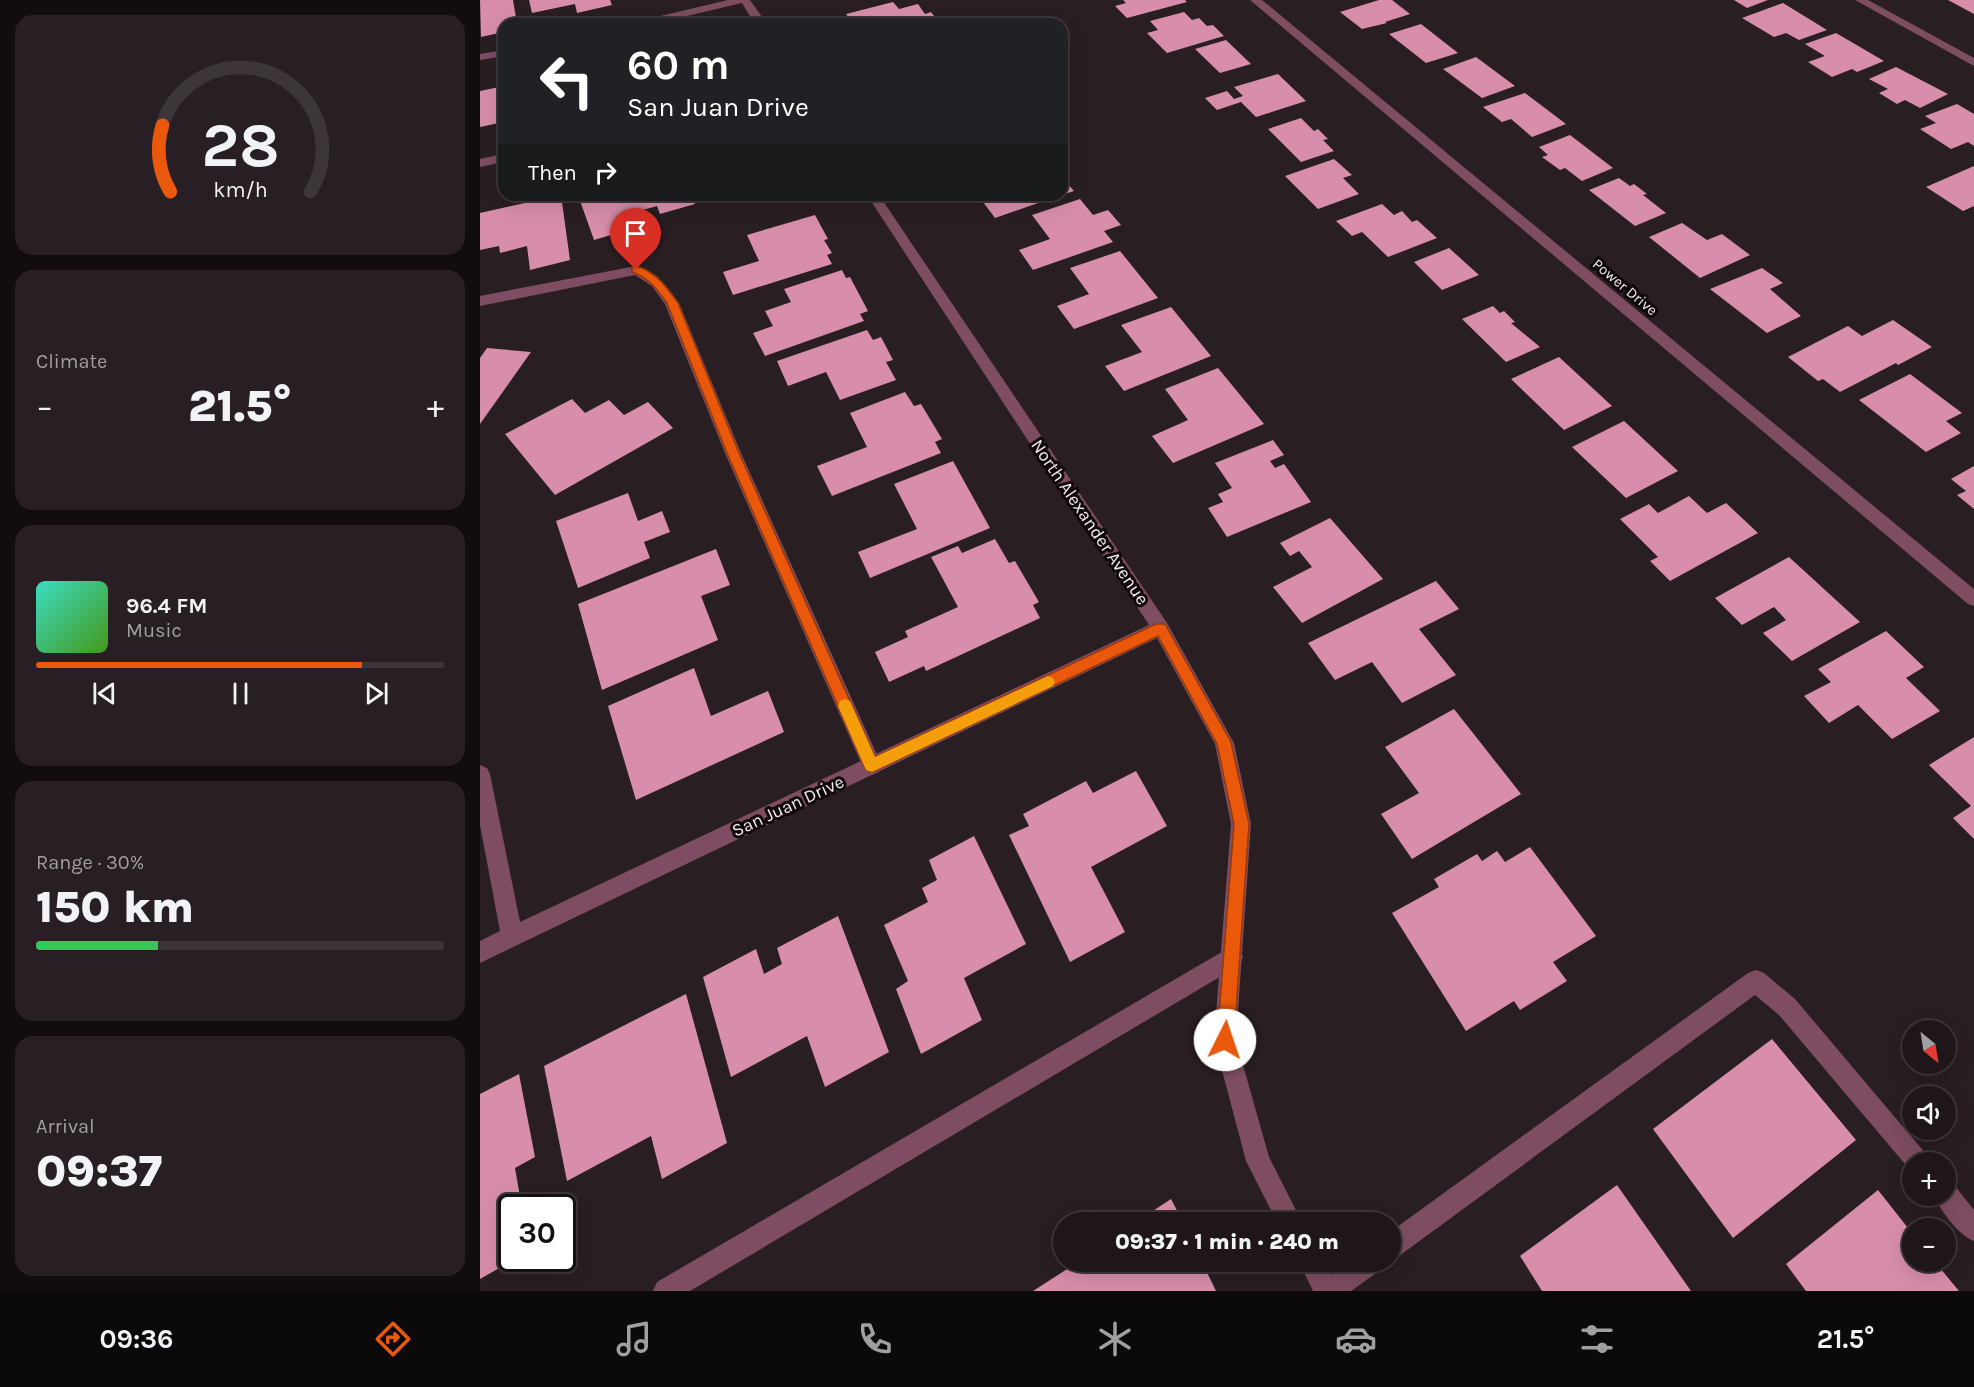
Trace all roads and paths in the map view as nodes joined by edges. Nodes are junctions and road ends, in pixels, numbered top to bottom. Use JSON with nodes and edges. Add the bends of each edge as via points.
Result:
{"nodes":[{"id":1,"x":743,"y":0,"type":"edge"},
{"id":2,"x":1279,"y":0,"type":"edge"},
{"id":3,"x":1860,"y":0,"type":"edge"},
{"id":4,"x":1258,"y":3,"type":"edge"},
{"id":5,"x":665,"y":18,"type":"edge"},
{"id":6,"x":756,"y":18,"type":"edge"},
{"id":7,"x":498,"y":54,"type":"edge"},
{"id":8,"x":480,"y":57,"type":"edge"},
{"id":9,"x":1974,"y":63,"type":"edge"},
{"id":10,"x":498,"y":159,"type":"edge"},
{"id":11,"x":480,"y":163,"type":"edge"},
{"id":12,"x":877,"y":201,"type":"edge"},
{"id":13,"x":480,"y":301,"type":"edge"},
{"id":14,"x":1974,"y":599,"type":"edge"},
{"id":15,"x":1161,"y":628,"type":"junction"},
{"id":16,"x":872,"y":766,"type":"junction"},
{"id":17,"x":480,"y":774,"type":"edge"},
{"id":18,"x":512,"y":936,"type":"junction"},
{"id":19,"x":480,"y":952,"type":"edge"},
{"id":20,"x":1232,"y":957,"type":"junction"},
{"id":21,"x":1910,"y":1152,"type":"edge"},
{"id":22,"x":1955,"y":1206,"type":"edge"},
{"id":23,"x":1285,"y":1212,"type":"edge"},
{"id":24,"x":1974,"y":1229,"type":"edge"},
{"id":25,"x":1401,"y":1239,"type":"edge"},
{"id":26,"x":1317,"y":1272,"type":"edge"},
{"id":27,"x":1356,"y":1272,"type":"edge"},
{"id":28,"x":666,"y":1291,"type":"edge"},
{"id":29,"x":1328,"y":1291,"type":"edge"}],
"edges":[{"from":1,"to":5,"type":"street"},
{"from":1,"to":6,"type":"street"},
{"from":2,"to":4,"type":"street"},
{"from":3,"to":9,"type":"street"},
{"from":4,"to":14,"type":"street","name":"Power Drive"},
{"from":7,"to":8,"type":"street"},
{"from":10,"to":11,"type":"street"},
{"from":12,"to":15,"type":"street","name":"North Alexander Avenue"},
{"from":13,"to":16,"type":"street","via":[[636,270],[661,287],[672,303],[733,453]]},
{"from":15,"to":16,"type":"street","name":"San Juan Drive"},
{"from":15,"to":20,"type":"street","name":"North Alexander Avenue","via":[[1224,742],[1242,824]]},
{"from":16,"to":18,"type":"street","name":"San Juan Drive"},
{"from":17,"to":18,"type":"street"},
{"from":18,"to":19,"type":"street","name":"San Juan Drive"},
{"from":20,"to":23,"type":"street","name":"North Alexander Avenue","via":[[1225,1040],[1258,1161]]},
{"from":20,"to":28,"type":"street"},
{"from":21,"to":25,"type":"street","via":[[1787,1007],[1756,981]]},
{"from":22,"to":24,"type":"street"},
{"from":26,"to":29,"type":"street"},
{"from":27,"to":29,"type":"street"}]}
